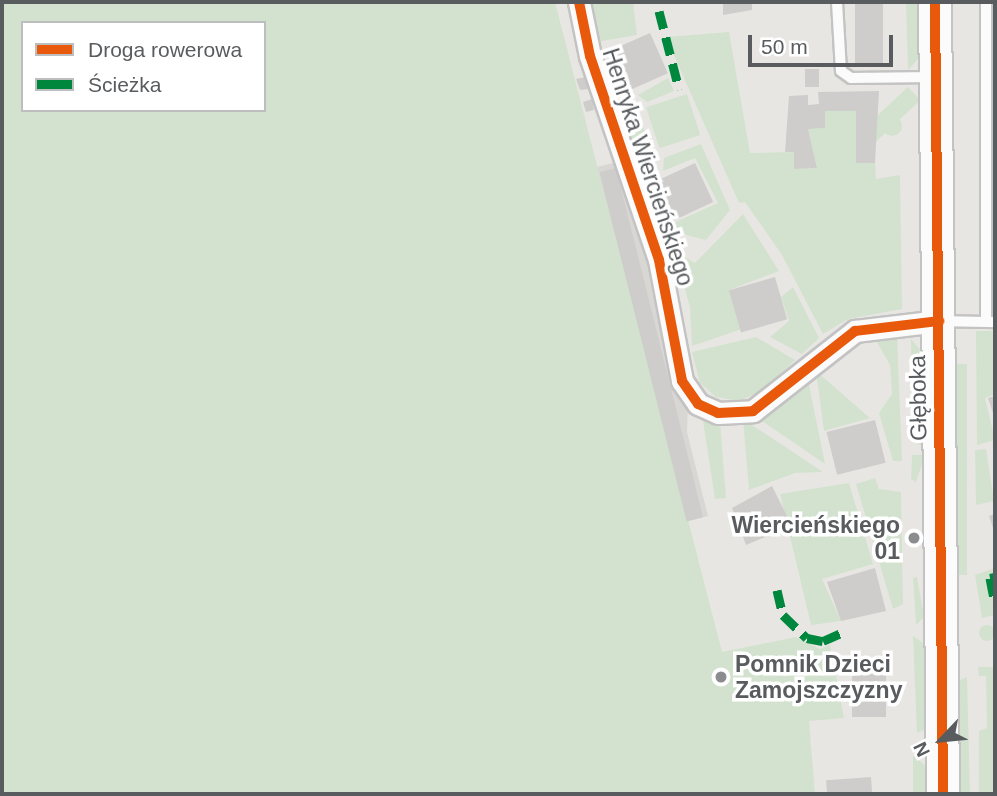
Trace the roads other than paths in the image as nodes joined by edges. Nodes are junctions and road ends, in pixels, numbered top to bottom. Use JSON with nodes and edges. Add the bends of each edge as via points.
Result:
{"nodes":[{"id":1,"x":579,"y":2,"type":"edge"},
{"id":2,"x":837,"y":2,"type":"edge"},
{"id":3,"x":935,"y":2,"type":"edge"},
{"id":4,"x":986,"y":2,"type":"edge"},
{"id":5,"x":936,"y":77,"type":"junction"},
{"id":6,"x":939,"y":321,"type":"junction"},
{"id":7,"x":990,"y":321,"type":"edge"},
{"id":8,"x":943,"y":794,"type":"edge"}],
"edges":[{"from":1,"to":6,"type":"street","name":"Henryka Wiercieńskiego","via":[[590,56],[659,260],[682,381],[698,404],[718,413],[752,411],[855,331]]},
{"from":2,"to":5,"type":"lane","via":[[841,71],[851,78]]},
{"from":3,"to":5,"type":"street","name":"Głęboka"},
{"from":4,"to":7,"type":"lane"},
{"from":5,"to":6,"type":"street","name":"Głęboka"},
{"from":6,"to":7,"type":"lane"},
{"from":6,"to":8,"type":"street","name":"Głęboka"}]}
